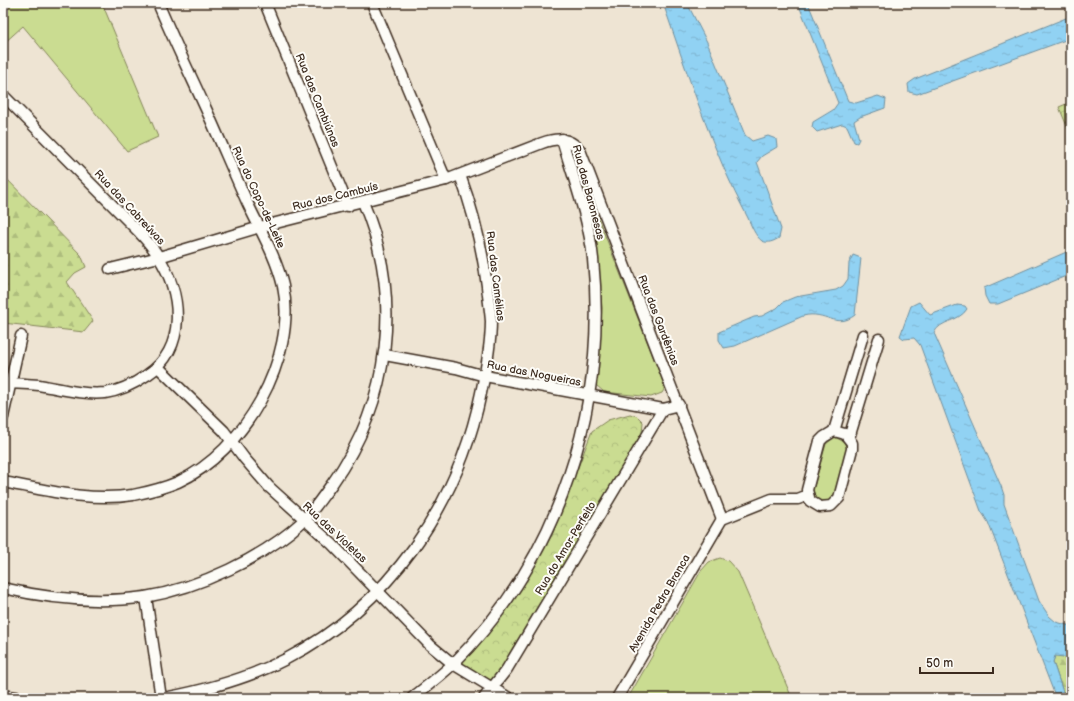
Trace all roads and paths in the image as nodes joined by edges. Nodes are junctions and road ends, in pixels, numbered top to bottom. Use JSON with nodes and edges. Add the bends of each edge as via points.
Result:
{"nodes":[{"id":1,"x":158,"y":3,"type":"edge"},
{"id":2,"x":265,"y":3,"type":"edge"},
{"id":3,"x":372,"y":3,"type":"edge"},
{"id":4,"x":3,"y":94,"type":"edge"},
{"id":5,"x":562,"y":139,"type":"junction"},
{"id":6,"x":460,"y":175,"type":"junction"},
{"id":7,"x":446,"y":180,"type":"junction"},
{"id":8,"x":363,"y":202,"type":"junction"},
{"id":9,"x":348,"y":206,"type":"junction"},
{"id":10,"x":260,"y":227,"type":"junction"},
{"id":11,"x":159,"y":257,"type":"junction"},
{"id":12,"x":110,"y":269,"type":"dead end"},
{"id":13,"x":863,"y":335,"type":"dead end"},
{"id":14,"x":20,"y":336,"type":"dead end"},
{"id":15,"x":879,"y":339,"type":"dead end"},
{"id":16,"x":385,"y":355,"type":"junction"},
{"id":17,"x":158,"y":367,"type":"junction"},
{"id":18,"x":485,"y":376,"type":"junction"},
{"id":19,"x":7,"y":383,"type":"edge"},
{"id":20,"x":590,"y":396,"type":"junction"},
{"id":21,"x":679,"y":406,"type":"junction"},
{"id":22,"x":663,"y":409,"type":"junction"},
{"id":23,"x":3,"y":417,"type":"edge"},
{"id":24,"x":834,"y":431,"type":"junction"},
{"id":25,"x":849,"y":438,"type":"junction"},
{"id":26,"x":231,"y":441,"type":"junction"},
{"id":27,"x":3,"y":482,"type":"edge"},
{"id":28,"x":808,"y":496,"type":"junction"},
{"id":29,"x":304,"y":520,"type":"junction"},
{"id":30,"x":722,"y":520,"type":"junction"},
{"id":31,"x":3,"y":588,"type":"edge"},
{"id":32,"x":378,"y":591,"type":"junction"},
{"id":33,"x":146,"y":596,"type":"junction"},
{"id":34,"x":453,"y":664,"type":"junction"},
{"id":35,"x":491,"y":688,"type":"junction"},
{"id":36,"x":3,"y":695,"type":"edge"},
{"id":37,"x":21,"y":698,"type":"edge"},
{"id":38,"x":162,"y":698,"type":"edge"},
{"id":39,"x":412,"y":698,"type":"edge"},
{"id":40,"x":484,"y":698,"type":"edge"},
{"id":41,"x":509,"y":698,"type":"edge"},
{"id":42,"x":617,"y":698,"type":"edge"}],
"edges":[{"from":1,"to":10,"type":"street","name":"Rua do Copo-de-Leite"},
{"from":2,"to":9,"type":"street","name":"Rua das Cambiúnas"},
{"from":3,"to":7,"type":"street"},
{"from":4,"to":11,"type":"street","name":"Rua das Cabreúvas","via":[[139,232]]},
{"from":5,"to":6,"type":"street","name":"Rua dos Cambuís","via":[[542,143]]},
{"from":5,"to":20,"type":"street","name":"Rua das Baronesas","via":[[588,230],[593,258],[596,326]]},
{"from":5,"to":21,"type":"street","name":"Rua das Gardênias","via":[[576,145],[580,150]]},
{"from":6,"to":7,"type":"street","name":"Rua dos Cambuís"},
{"from":6,"to":18,"type":"street","name":"Rua das Camélias","via":[[473,209],[480,239],[491,320]]},
{"from":7,"to":8,"type":"street","name":"Rua dos Cambuís"},
{"from":8,"to":9,"type":"street","name":"Rua dos Cambuís"},
{"from":8,"to":16,"type":"street","via":[[379,247],[387,290]]},
{"from":9,"to":10,"type":"street","name":"Rua dos Cambuís"},
{"from":10,"to":11,"type":"street","name":"Rua dos Cambuís"},
{"from":10,"to":26,"type":"street","name":"Rua do Copo-de-Leite","via":[[269,244],[283,287],[285,319],[281,351],[273,377],[263,397],[250,419]]},
{"from":11,"to":12,"type":"street","name":"Rua dos Cambuís"},
{"from":11,"to":17,"type":"street","name":"Rua das Cabreúvas","via":[[172,286],[177,311],[175,336],[171,348]]},
{"from":13,"to":24,"type":"street"},
{"from":14,"to":19,"type":"street"},
{"from":15,"to":25,"type":"street"},
{"from":16,"to":18,"type":"street","name":"Rua das Nogueiras"},
{"from":16,"to":29,"type":"street","via":[[376,396],[357,443],[342,471]]},
{"from":17,"to":19,"type":"street","name":"Rua das Cabreúvas","via":[[139,381],[105,393]]},
{"from":17,"to":26,"type":"street","name":"Rua das Violetas","via":[[210,416]]},
{"from":18,"to":20,"type":"street","name":"Rua das Nogueiras"},
{"from":18,"to":32,"type":"street","name":"Rua das Camélias","via":[[465,452],[442,503],[413,548]]},
{"from":19,"to":23,"type":"street"},
{"from":20,"to":22,"type":"street","name":"Rua das Nogueiras"},
{"from":20,"to":34,"type":"street","name":"Rua das Baronesas","via":[[572,469],[556,512],[519,581],[498,611]]},
{"from":21,"to":22,"type":"street","name":"Rua das Nogueiras"},
{"from":21,"to":30,"type":"street","name":"Rua das Gardênias"},
{"from":22,"to":35,"type":"street","name":"Rua do Amor-Perfeito","via":[[507,669]]},
{"from":24,"to":25,"type":"street"},
{"from":24,"to":28,"type":"street","via":[[820,441],[807,490]]},
{"from":25,"to":28,"type":"street","via":[[852,449],[839,498],[826,508],[810,501]]},
{"from":26,"to":27,"type":"street","name":"Rua do Copo-de-Leite","via":[[214,458],[179,481],[134,495],[80,495]]},
{"from":26,"to":29,"type":"street","name":"Rua das Violetas","via":[[269,486]]},
{"from":28,"to":30,"type":"street","via":[[798,500],[772,499]]},
{"from":29,"to":32,"type":"street","name":"Rua das Violetas","via":[[332,544]]},
{"from":29,"to":33,"type":"street","via":[[269,546],[224,572]]},
{"from":30,"to":42,"type":"street","name":"Avenida Pedra Branca"},
{"from":31,"to":33,"type":"street","via":[[77,601],[119,600]]},
{"from":32,"to":34,"type":"street","name":"Rua das Violetas","via":[[430,645]]},
{"from":32,"to":38,"type":"street","name":"Rua das Camélias","via":[[358,611],[335,628],[286,659],[233,681]]},
{"from":33,"to":38,"type":"street"},
{"from":34,"to":35,"type":"street","name":"Rua das Violetas"},
{"from":34,"to":39,"type":"street","name":"Rua das Baronesas"},
{"from":35,"to":40,"type":"street","name":"Rua do Amor-Perfeito"},
{"from":35,"to":41,"type":"street","name":"Rua das Violetas"},
{"from":36,"to":37,"type":"street"}]}
